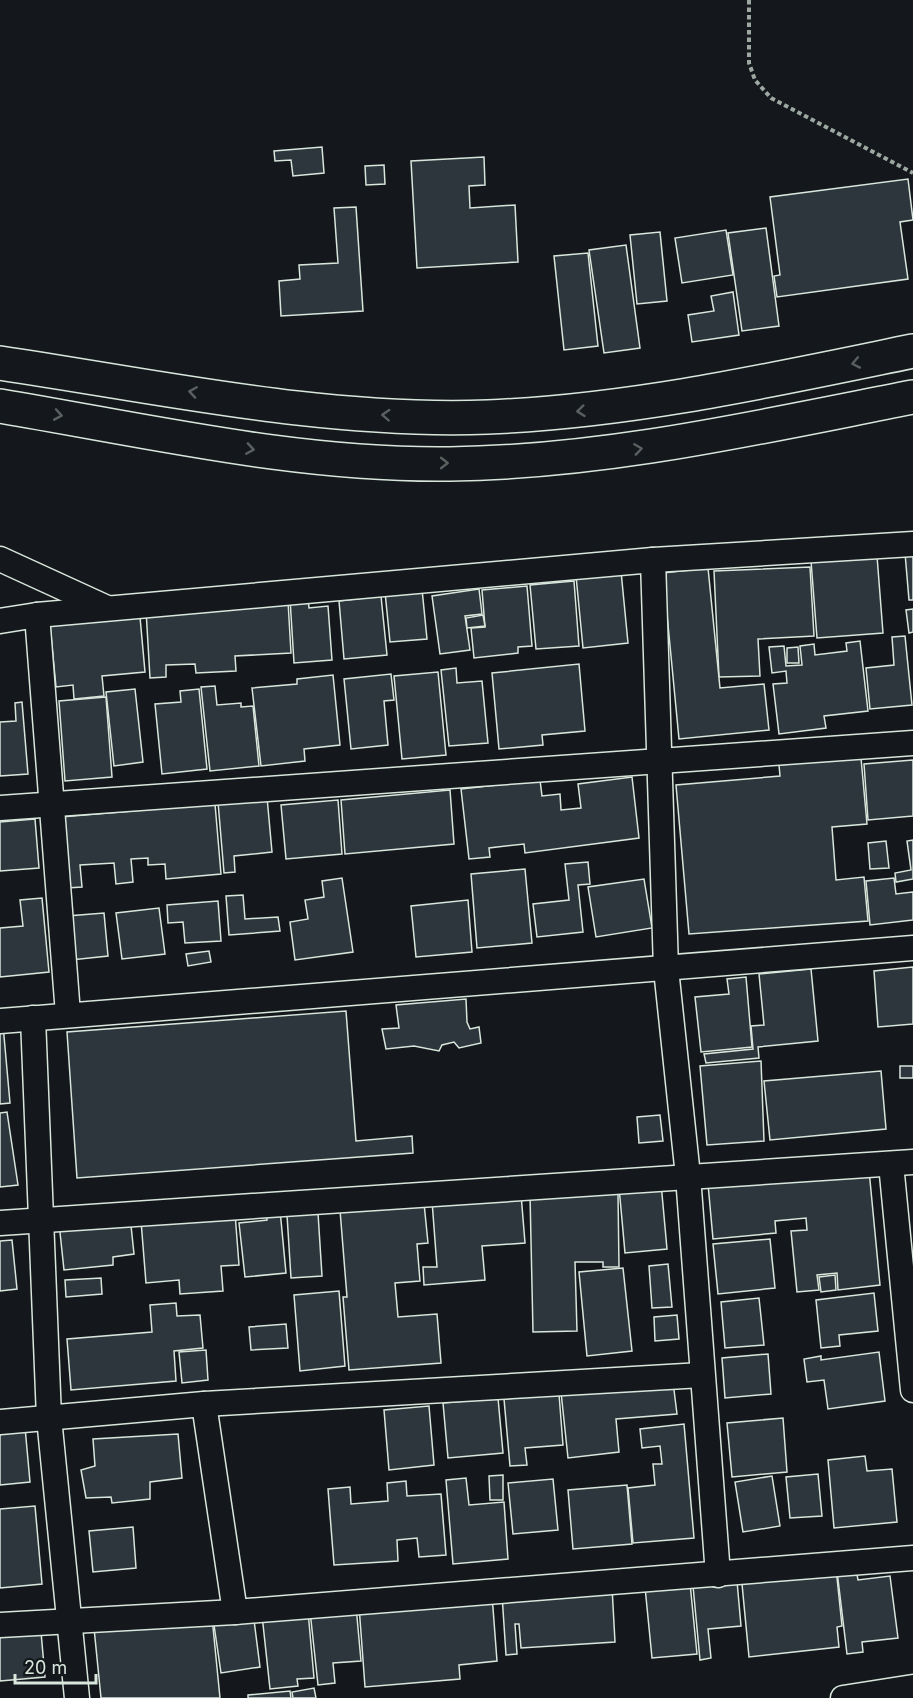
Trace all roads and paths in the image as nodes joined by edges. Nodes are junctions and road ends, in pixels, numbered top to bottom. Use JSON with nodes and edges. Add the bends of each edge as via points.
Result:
{"nodes":[{"id":1,"x":748,"y":0,"type":"edge"},
{"id":2,"x":913,"y":173,"type":"edge"},
{"id":3,"x":913,"y":351,"type":"edge"},
{"id":4,"x":0,"y":363,"type":"edge"},
{"id":5,"x":913,"y":397,"type":"edge"},
{"id":6,"x":0,"y":405,"type":"edge"},
{"id":7,"x":913,"y":544,"type":"edge"},
{"id":8,"x":0,"y":560,"type":"edge"},
{"id":9,"x":653,"y":560,"type":"junction"},
{"id":10,"x":109,"y":609,"type":"junction"},
{"id":11,"x":37,"y":615,"type":"junction"},
{"id":12,"x":0,"y":621,"type":"edge"},
{"id":13,"x":913,"y":743,"type":"edge"},
{"id":14,"x":659,"y":763,"type":"junction"},
{"id":15,"x":50,"y":804,"type":"junction"},
{"id":16,"x":0,"y":808,"type":"edge"},
{"id":17,"x":913,"y":948,"type":"edge"},
{"id":18,"x":666,"y":969,"type":"junction"},
{"id":19,"x":68,"y":1014,"type":"junction"},
{"id":20,"x":33,"y":1018,"type":"junction"},
{"id":21,"x":0,"y":1020,"type":"edge"},
{"id":22,"x":902,"y":1163,"type":"edge"},
{"id":23,"x":688,"y":1176,"type":"junction"},
{"id":24,"x":42,"y":1220,"type":"junction"},
{"id":25,"x":0,"y":1223,"type":"edge"},
{"id":26,"x":702,"y":1375,"type":"junction"},
{"id":27,"x":913,"y":1390,"type":"edge"},
{"id":28,"x":204,"y":1404,"type":"junction"},
{"id":29,"x":49,"y":1418,"type":"junction"},
{"id":30,"x":0,"y":1422,"type":"edge"},
{"id":31,"x":913,"y":1558,"type":"edge"},
{"id":32,"x":718,"y":1575,"type":"junction"},
{"id":33,"x":235,"y":1612,"type":"junction"},
{"id":34,"x":70,"y":1622,"type":"junction"},
{"id":35,"x":0,"y":1625,"type":"edge"},
{"id":36,"x":913,"y":1687,"type":"edge"},
{"id":37,"x":77,"y":1698,"type":"edge"},
{"id":38,"x":843,"y":1698,"type":"edge"}],
"edges":[{"from":1,"to":2,"type":"path","via":[[749,63],[755,80],[771,98]]},
{"from":3,"to":4,"type":"main road","one_way":true,"via":[[630,405],[486,417],[341,413]]},
{"from":6,"to":5,"type":"main road","one_way":true,"via":[[254,449],[383,462],[448,464],[513,462],[642,449]]},
{"from":7,"to":9,"type":"street"},
{"from":8,"to":10,"type":"street"},
{"from":9,"to":10,"type":"street"},
{"from":9,"to":14,"type":"street"},
{"from":10,"to":11,"type":"street"},
{"from":11,"to":12,"type":"street"},
{"from":11,"to":15,"type":"street"},
{"from":13,"to":14,"type":"street"},
{"from":14,"to":15,"type":"street"},
{"from":14,"to":18,"type":"street"},
{"from":15,"to":16,"type":"street"},
{"from":15,"to":19,"type":"street"},
{"from":17,"to":18,"type":"street"},
{"from":18,"to":19,"type":"street"},
{"from":18,"to":23,"type":"street"},
{"from":19,"to":20,"type":"street"},
{"from":20,"to":21,"type":"street"},
{"from":20,"to":24,"type":"street"},
{"from":22,"to":23,"type":"street"},
{"from":22,"to":27,"type":"street"},
{"from":23,"to":24,"type":"street"},
{"from":23,"to":26,"type":"street"},
{"from":24,"to":25,"type":"street"},
{"from":24,"to":29,"type":"street"},
{"from":26,"to":28,"type":"street"},
{"from":26,"to":32,"type":"street"},
{"from":28,"to":29,"type":"street"},
{"from":28,"to":33,"type":"street"},
{"from":29,"to":30,"type":"street"},
{"from":29,"to":34,"type":"street"},
{"from":31,"to":32,"type":"street"},
{"from":32,"to":33,"type":"street"},
{"from":33,"to":34,"type":"street"},
{"from":34,"to":35,"type":"street"},
{"from":34,"to":37,"type":"street"},
{"from":36,"to":38,"type":"street"}]}
